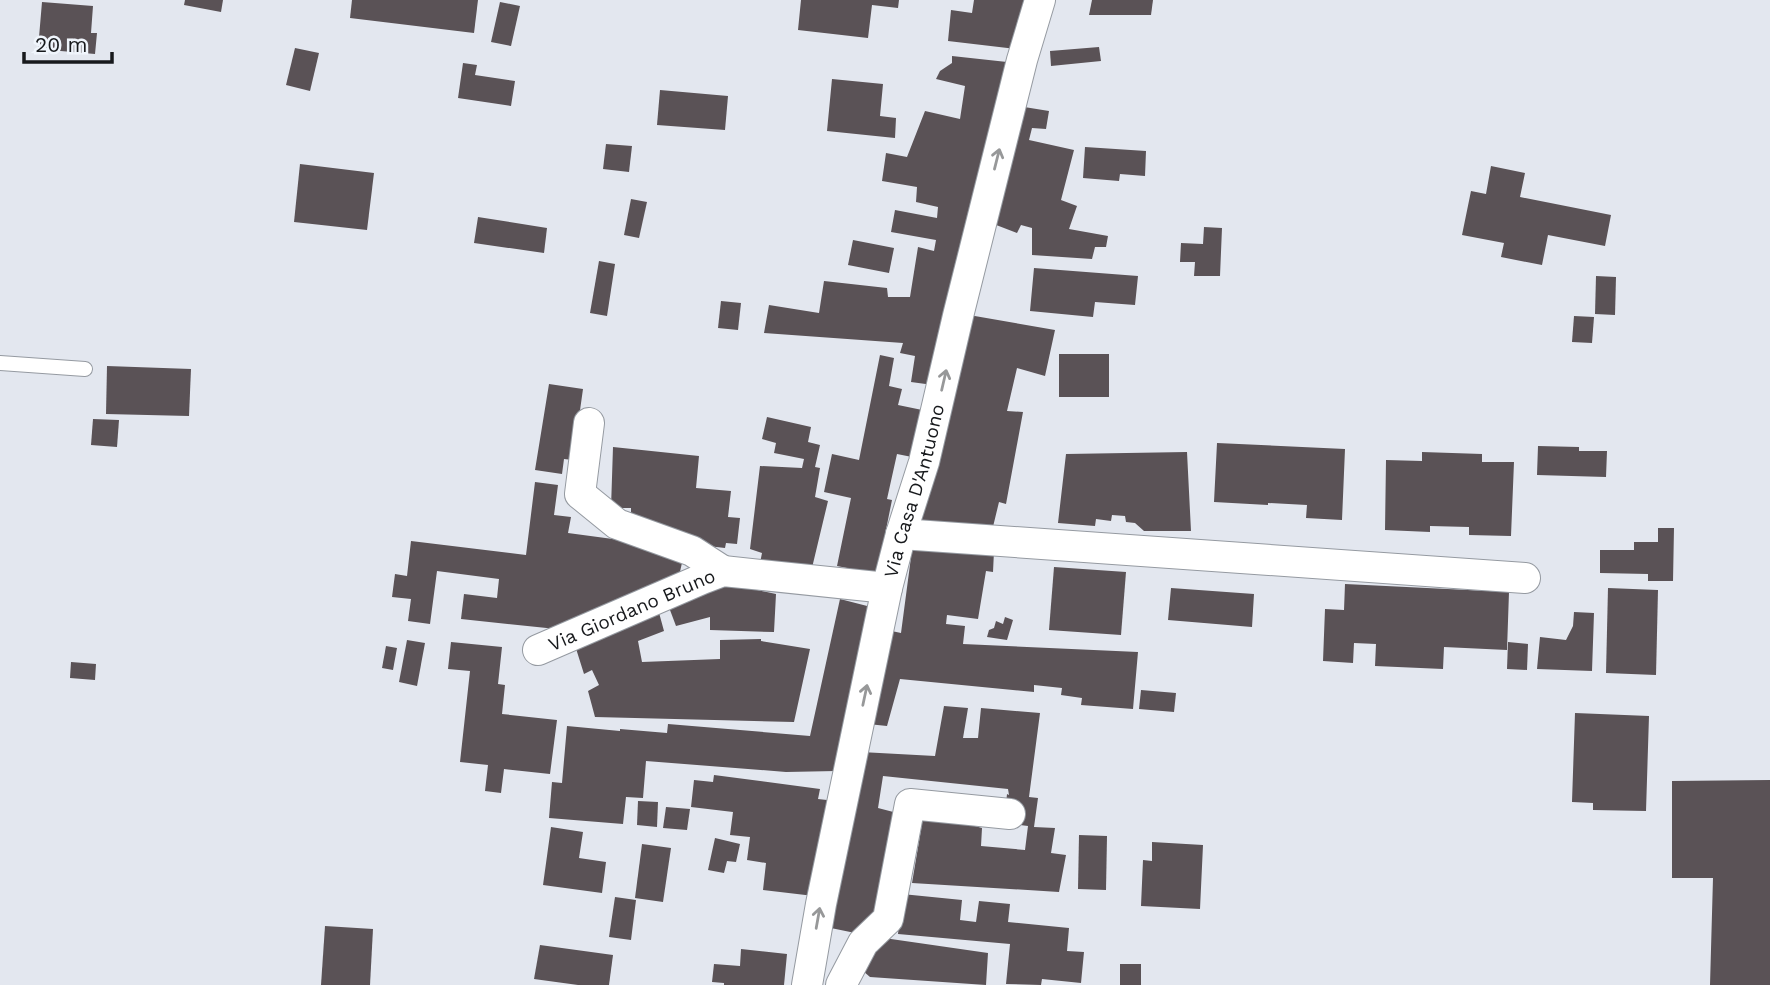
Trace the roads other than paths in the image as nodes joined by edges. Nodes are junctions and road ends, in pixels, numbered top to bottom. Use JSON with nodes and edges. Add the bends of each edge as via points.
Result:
{"nodes":[{"id":1,"x":1040,"y":0,"type":"edge"},
{"id":2,"x":0,"y":363,"type":"edge"},
{"id":3,"x":85,"y":369,"type":"dead end"},
{"id":4,"x":589,"y":423,"type":"dead end"},
{"id":5,"x":901,"y":534,"type":"junction"},
{"id":6,"x":723,"y":571,"type":"junction"},
{"id":7,"x":1525,"y":578,"type":"dead end"},
{"id":8,"x":887,"y":589,"type":"junction"},
{"id":9,"x":538,"y":650,"type":"dead end"},
{"id":10,"x":1010,"y":814,"type":"dead end"},
{"id":11,"x":807,"y":985,"type":"edge"},
{"id":12,"x":841,"y":985,"type":"edge"}],
"edges":[{"from":5,"to":1,"type":"street","name":"Via Casa D'Antuono","one_way":true,"via":[[924,463]]},
{"from":2,"to":3,"type":"lane"},
{"from":4,"to":6,"type":"street","name":"Via Giordano Bruno","via":[[580,494],[617,524],[692,551]]},
{"from":5,"to":7,"type":"street"},
{"from":5,"to":8,"type":"street","name":"Via Casa D'Antuono"},
{"from":6,"to":8,"type":"street","name":"Via Giordano Bruno"},
{"from":6,"to":9,"type":"street","name":"Via Giordano Bruno"},
{"from":11,"to":8,"type":"street","name":"Via Casa D'Antuono","one_way":true},
{"from":10,"to":12,"type":"street","via":[[910,804],[888,919],[863,943]]}]}
